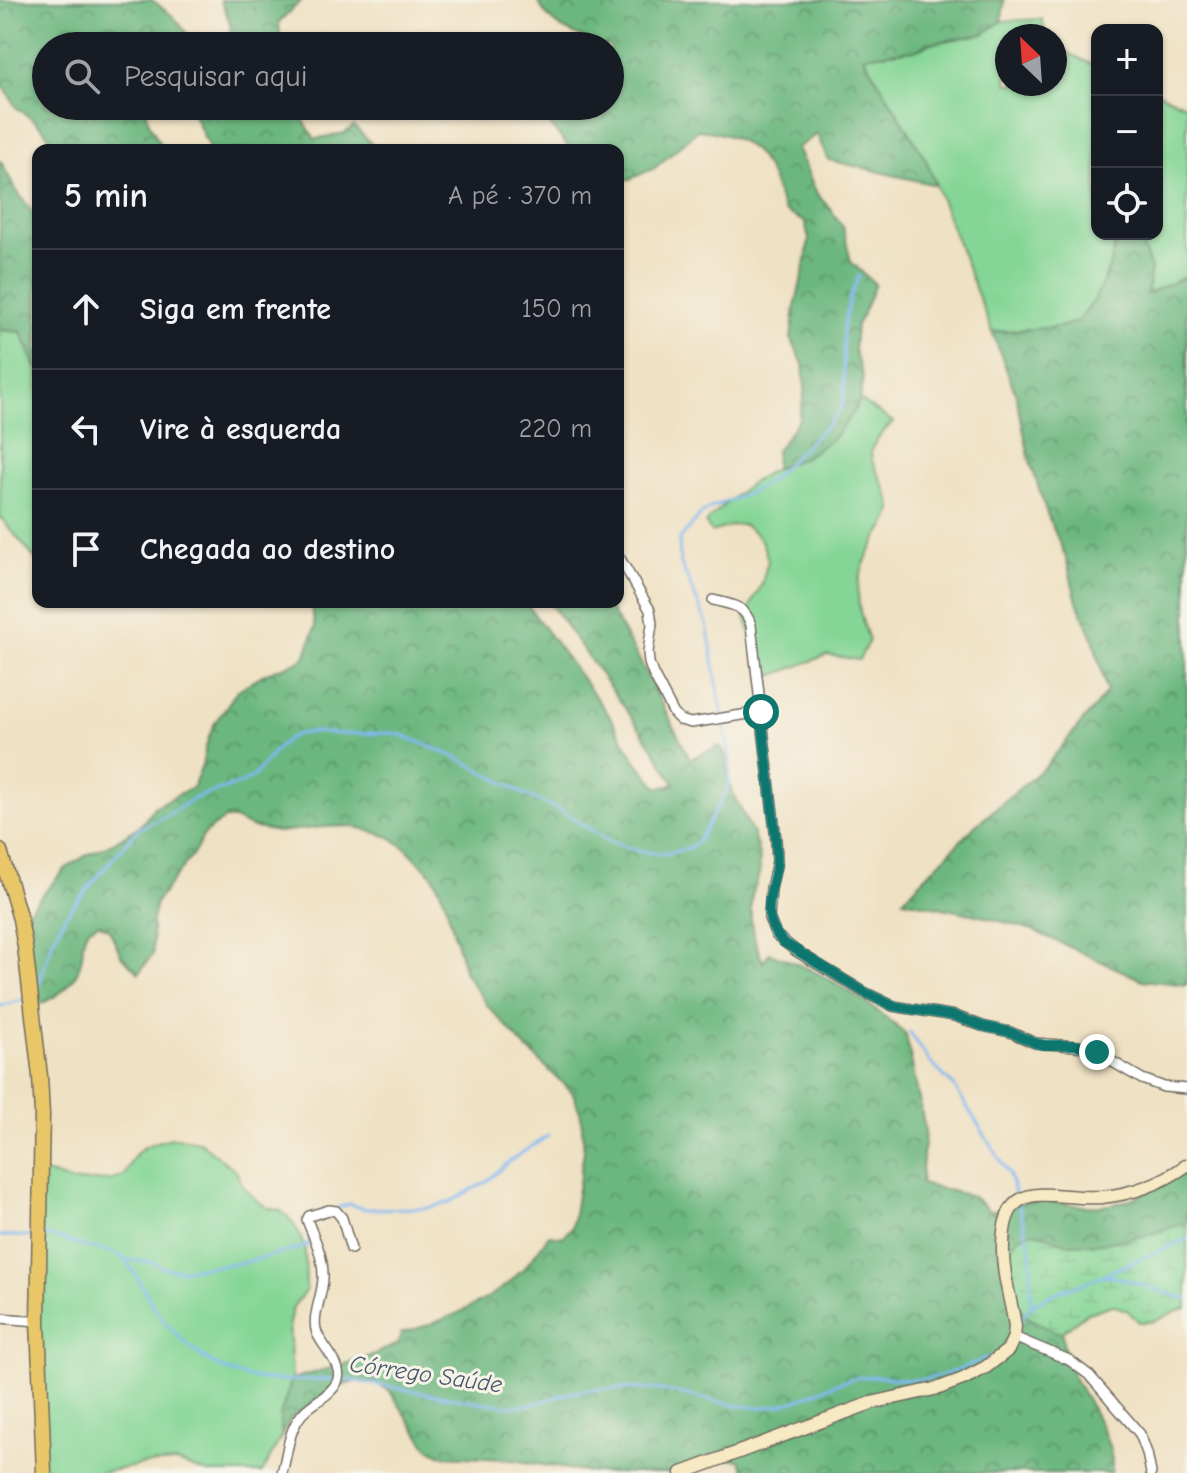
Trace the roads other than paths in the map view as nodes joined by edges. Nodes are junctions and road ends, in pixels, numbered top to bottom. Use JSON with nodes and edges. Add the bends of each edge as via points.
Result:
{"nodes":[{"id":1,"x":624,"y":565,"type":"edge"},
{"id":2,"x":713,"y":600,"type":"dead end"},
{"id":3,"x":761,"y":712,"type":"junction"},
{"id":4,"x":0,"y":851,"type":"edge"},
{"id":5,"x":1187,"y":1089,"type":"edge"},
{"id":6,"x":1187,"y":1165,"type":"edge"},
{"id":7,"x":351,"y":1249,"type":"dead end"},
{"id":8,"x":0,"y":1318,"type":"edge"},
{"id":9,"x":38,"y":1321,"type":"junction"},
{"id":10,"x":1014,"y":1337,"type":"junction"},
{"id":11,"x":44,"y":1473,"type":"edge"},
{"id":12,"x":282,"y":1473,"type":"edge"},
{"id":13,"x":682,"y":1473,"type":"edge"},
{"id":14,"x":1151,"y":1473,"type":"edge"}],
"edges":[{"from":1,"to":3,"type":"street","via":[[650,610],[649,663],[674,714],[691,723]]},
{"from":2,"to":3,"type":"street","via":[[742,609],[749,617]]},
{"from":3,"to":5,"type":"street","via":[[777,861],[769,918],[783,942],[893,1006],[955,1016],[1035,1043],[1087,1047],[1142,1079]]},
{"from":4,"to":9,"type":"main road","via":[[25,947],[40,1076]]},
{"from":6,"to":10,"type":"street","via":[[1130,1192],[1101,1197],[1030,1195],[1014,1204],[1002,1249]]},
{"from":7,"to":12,"type":"street","via":[[336,1211],[309,1216],[323,1276],[315,1325],[339,1378],[296,1421]]},
{"from":8,"to":9,"type":"street"},
{"from":9,"to":11,"type":"main road"},
{"from":10,"to":13,"type":"street","via":[[1008,1350],[963,1379],[871,1403]]},
{"from":10,"to":14,"type":"street","via":[[1069,1360],[1089,1375],[1140,1434]]}]}
